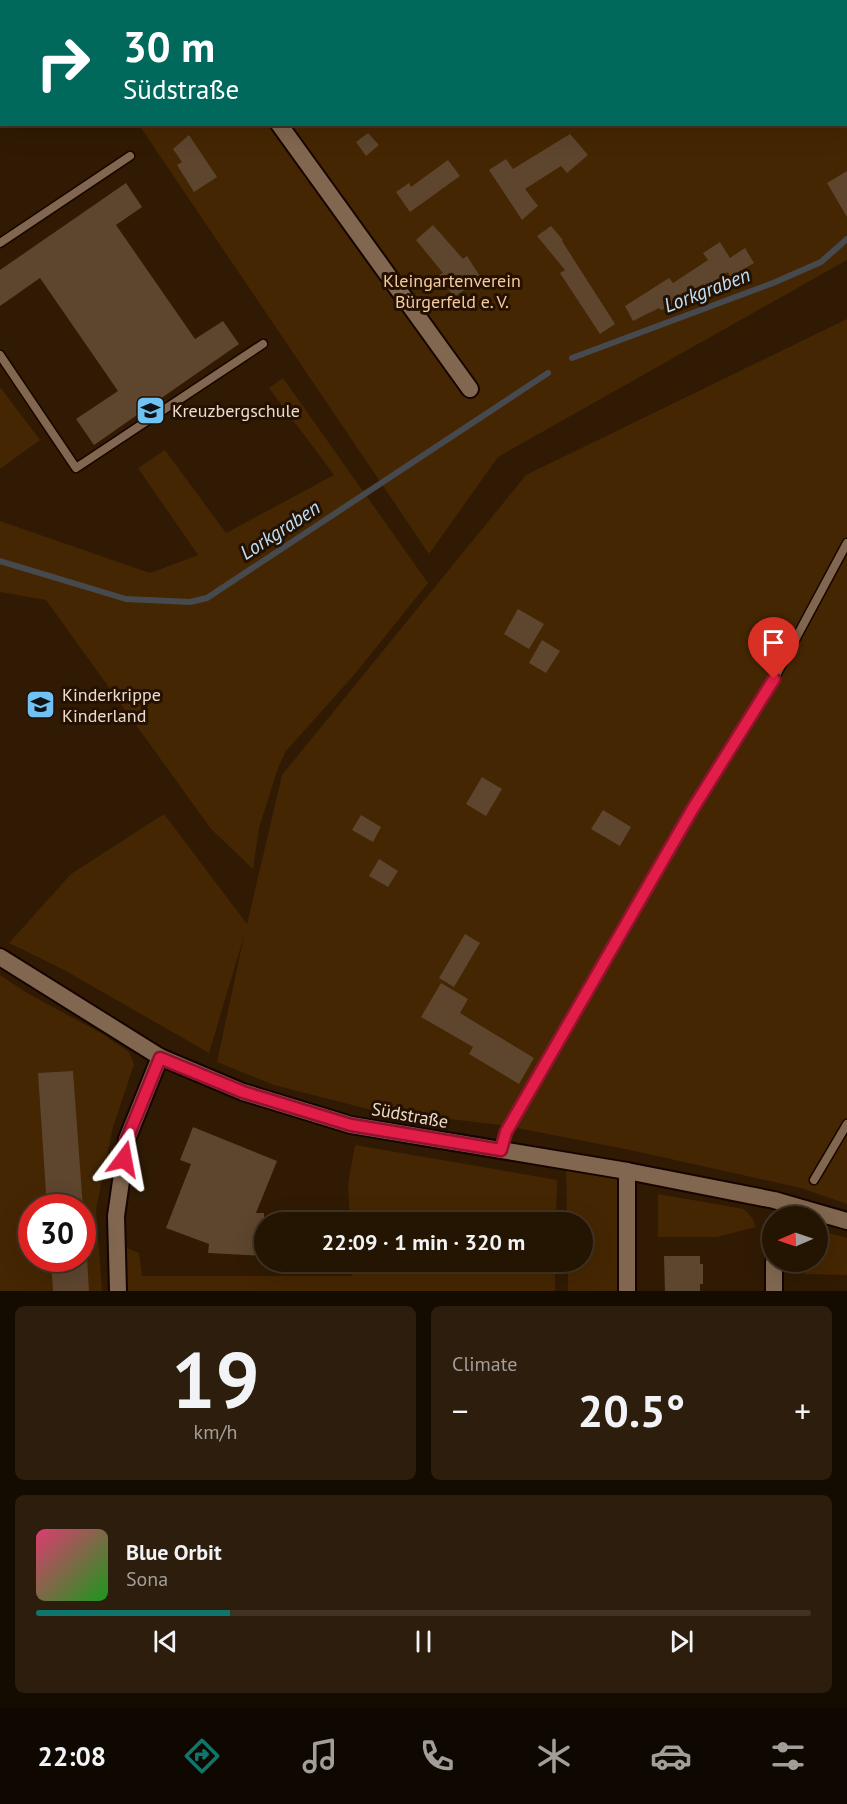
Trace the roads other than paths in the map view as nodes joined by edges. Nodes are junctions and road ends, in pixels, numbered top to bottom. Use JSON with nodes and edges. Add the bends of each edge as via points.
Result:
{"nodes":[{"id":1,"x":280,"y":126,"type":"edge"},
{"id":2,"x":130,"y":156,"type":"dead end"},
{"id":3,"x":0,"y":243,"type":"edge"},
{"id":4,"x":263,"y":344,"type":"dead end"},
{"id":5,"x":0,"y":355,"type":"edge"},
{"id":6,"x":470,"y":389,"type":"dead end"},
{"id":7,"x":847,"y":543,"type":"edge"},
{"id":8,"x":0,"y":957,"type":"edge"},
{"id":9,"x":160,"y":1058,"type":"junction"},
{"id":10,"x":847,"y":1124,"type":"edge"},
{"id":11,"x":501,"y":1150,"type":"junction"},
{"id":12,"x":627,"y":1171,"type":"junction"},
{"id":13,"x":814,"y":1180,"type":"dead end"},
{"id":14,"x":766,"y":1206,"type":"edge"},
{"id":15,"x":828,"y":1218,"type":"edge"},
{"id":16,"x":847,"y":1221,"type":"edge"},
{"id":17,"x":774,"y":1272,"type":"edge"},
{"id":18,"x":118,"y":1291,"type":"edge"},
{"id":19,"x":627,"y":1291,"type":"edge"},
{"id":20,"x":774,"y":1291,"type":"edge"}],
"edges":[{"from":1,"to":6,"type":"street"},
{"from":2,"to":3,"type":"lane"},
{"from":4,"to":5,"type":"lane","via":[[76,468]]},
{"from":7,"to":11,"type":"lane","via":[[774,679],[692,810],[506,1132]]},
{"from":8,"to":9,"type":"street","name":"Südstraße"},
{"from":9,"to":11,"type":"street","name":"Südstraße","via":[[243,1092],[351,1125]]},
{"from":9,"to":18,"type":"street","via":[[127,1139],[116,1216]]},
{"from":10,"to":13,"type":"lane"},
{"from":11,"to":12,"type":"street","name":"Südstraße"},
{"from":12,"to":14,"type":"street","name":"Südstraße"},
{"from":12,"to":19,"type":"street"},
{"from":15,"to":16,"type":"street","name":"Südstraße"},
{"from":17,"to":20,"type":"street"}]}
